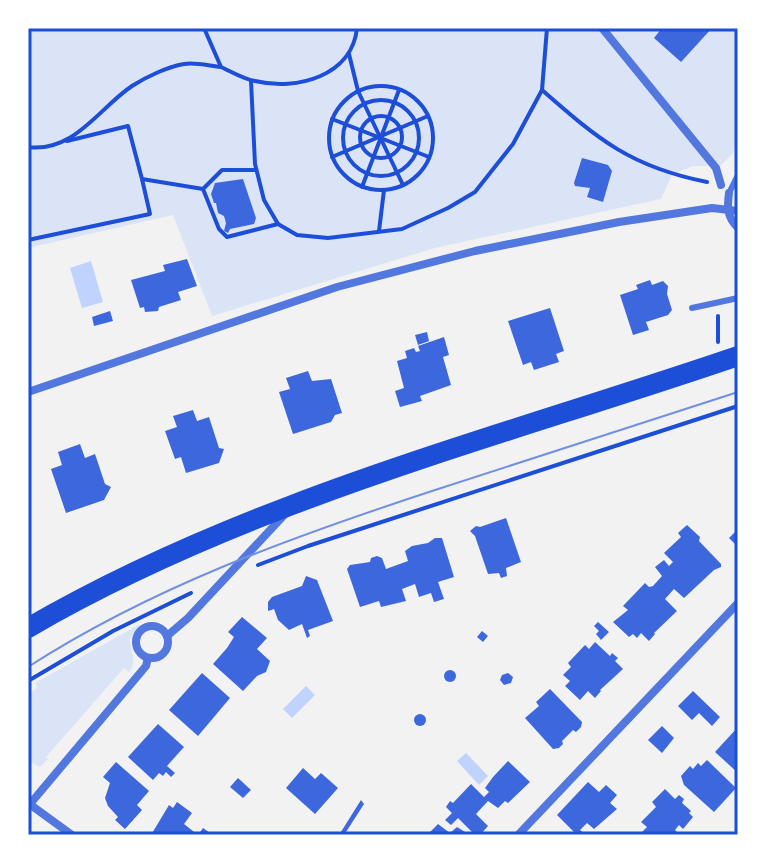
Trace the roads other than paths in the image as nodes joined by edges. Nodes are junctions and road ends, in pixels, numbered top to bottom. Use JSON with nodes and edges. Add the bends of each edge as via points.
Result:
{"nodes":[{"id":1,"x":602,"y":28,"type":"edge"},
{"id":2,"x":738,"y":175,"type":"edge"},
{"id":3,"x":721,"y":185,"type":"road end"},
{"id":4,"x":729,"y":193,"type":"joint"},
{"id":5,"x":727,"y":208,"type":"junction"},
{"id":6,"x":738,"y":211,"type":"edge"},
{"id":7,"x":738,"y":228,"type":"edge"},
{"id":8,"x":738,"y":298,"type":"edge"},
{"id":9,"x":692,"y":308,"type":"dead end"},
{"id":10,"x":738,"y":356,"type":"edge"},
{"id":11,"x":28,"y":392,"type":"edge"},
{"id":12,"x":294,"y":503,"type":"junction"},
{"id":13,"x":738,"y":603,"type":"edge"},
{"id":14,"x":28,"y":628,"type":"edge"},
{"id":15,"x":167,"y":636,"type":"junction"},
{"id":16,"x":148,"y":658,"type":"junction"},
{"id":17,"x":29,"y":803,"type":"edge"},
{"id":18,"x":72,"y":835,"type":"edge"},
{"id":19,"x":518,"y":835,"type":"edge"}],
"edges":[{"from":1,"to":3,"type":"street","via":[[716,168]]},
{"from":2,"to":4,"type":"lane"},
{"from":4,"to":5,"type":"street"},
{"from":5,"to":6,"type":"street"},
{"from":5,"to":7,"type":"street"},
{"from":5,"to":11,"type":"street","via":[[518,242],[337,287]]},
{"from":8,"to":9,"type":"lane"},
{"from":10,"to":12,"type":"main road"},
{"from":12,"to":14,"type":"main road","via":[[172,553]]},
{"from":12,"to":15,"type":"street"},
{"from":13,"to":19,"type":"street"},
{"from":15,"to":16,"type":"street","via":[[164,652]]},
{"from":15,"to":16,"type":"street","via":[[153,626],[138,634],[138,651]]},
{"from":16,"to":17,"type":"street"},
{"from":17,"to":18,"type":"street"}]}
